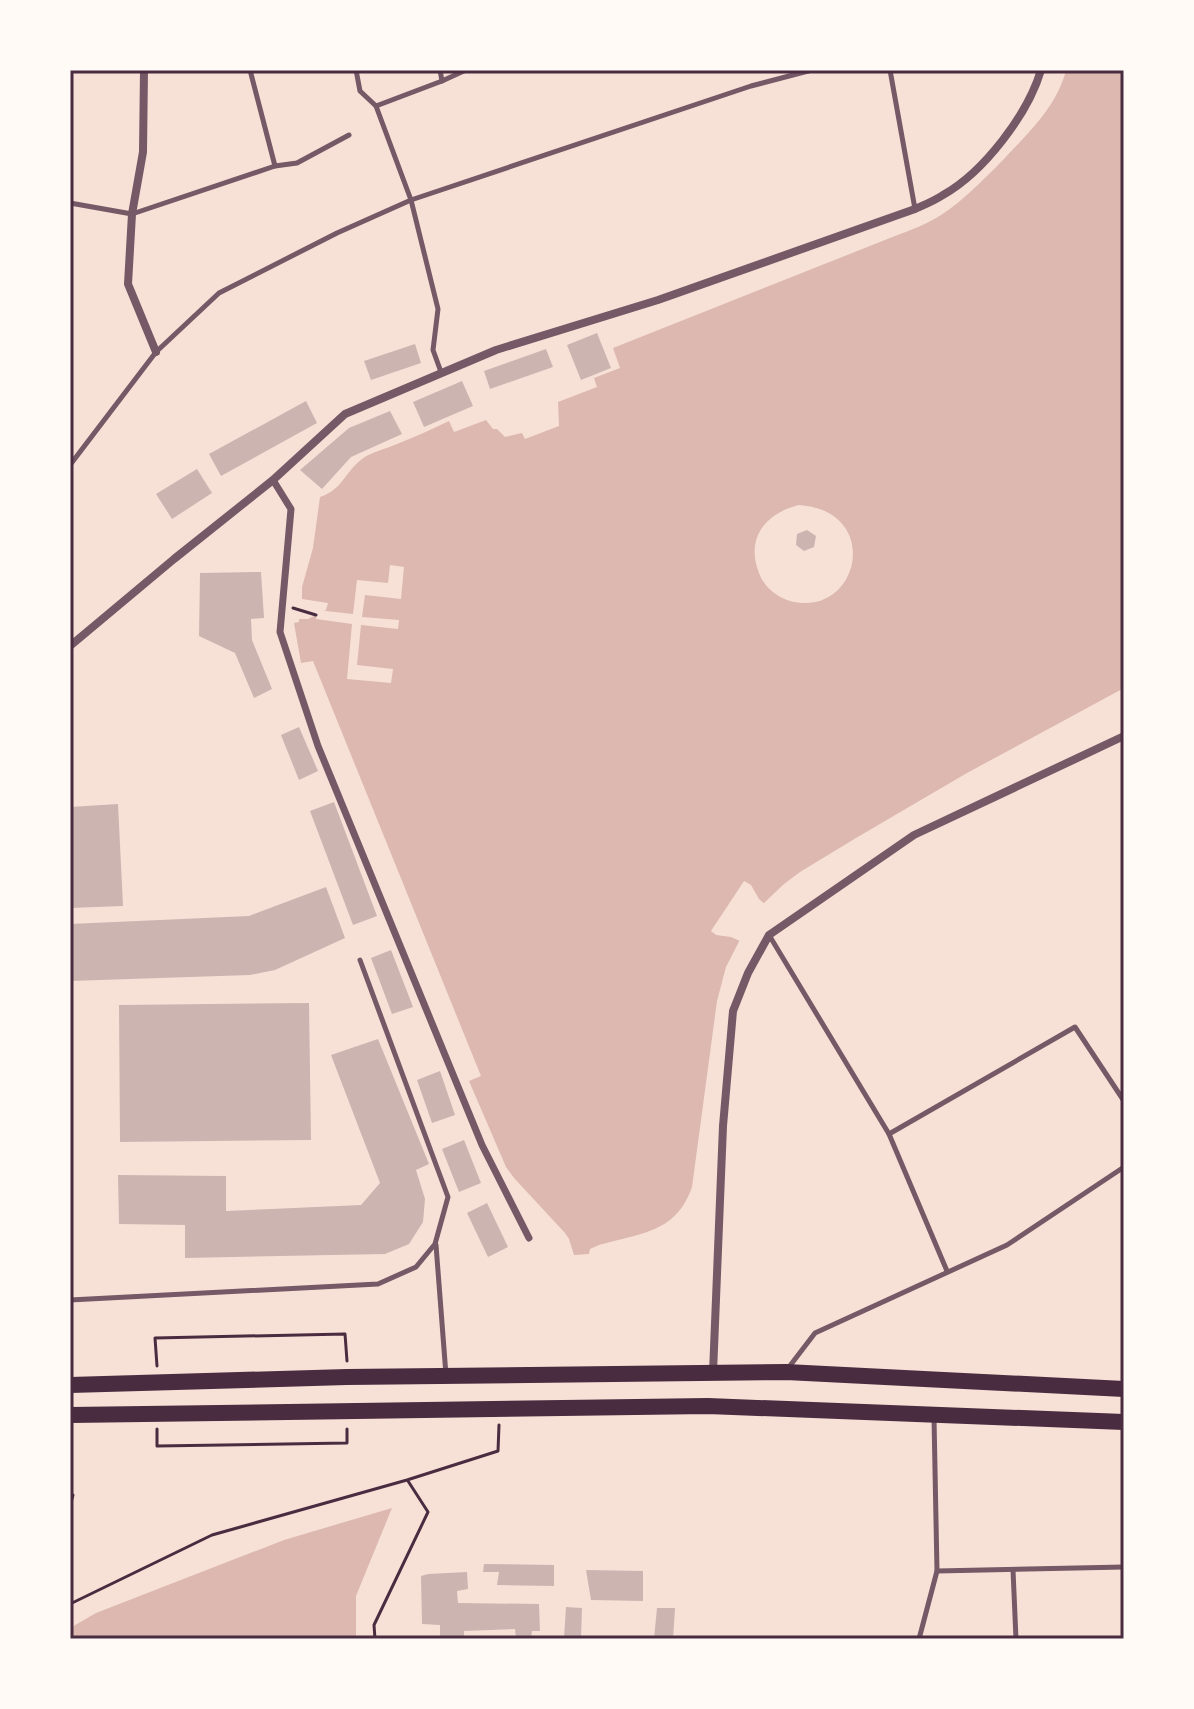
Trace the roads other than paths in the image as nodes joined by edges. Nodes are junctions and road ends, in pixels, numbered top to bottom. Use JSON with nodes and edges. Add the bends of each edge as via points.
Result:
{"nodes":[{"id":1,"x":144,"y":70,"type":"edge"},
{"id":2,"x":250,"y":70,"type":"edge"},
{"id":3,"x":356,"y":70,"type":"edge"},
{"id":4,"x":440,"y":70,"type":"edge"},
{"id":5,"x":466,"y":70,"type":"edge"},
{"id":6,"x":812,"y":70,"type":"edge"},
{"id":7,"x":890,"y":70,"type":"edge"},
{"id":8,"x":1041,"y":70,"type":"edge"},
{"id":9,"x":442,"y":81,"type":"junction"},
{"id":10,"x":376,"y":106,"type":"junction"},
{"id":11,"x":349,"y":135,"type":"dead end"},
{"id":12,"x":275,"y":166,"type":"junction"},
{"id":13,"x":411,"y":200,"type":"junction"},
{"id":14,"x":70,"y":203,"type":"edge"},
{"id":15,"x":915,"y":209,"type":"junction"},
{"id":16,"x":132,"y":214,"type":"junction"},
{"id":17,"x":156,"y":352,"type":"junction"},
{"id":18,"x":441,"y":372,"type":"junction"},
{"id":19,"x":70,"y":465,"type":"edge"},
{"id":20,"x":273,"y":480,"type":"junction"},
{"id":21,"x":70,"y":646,"type":"edge"},
{"id":22,"x":1124,"y":736,"type":"edge"},
{"id":23,"x":769,"y":935,"type":"junction"},
{"id":24,"x":360,"y":960,"type":"dead end"},
{"id":25,"x":1124,"y":1101,"type":"edge"},
{"id":26,"x":889,"y":1134,"type":"junction"},
{"id":27,"x":1124,"y":1167,"type":"edge"},
{"id":28,"x":529,"y":1238,"type":"dead end"},
{"id":29,"x":435,"y":1244,"type":"junction"},
{"id":30,"x":947,"y":1271,"type":"junction"},
{"id":31,"x":70,"y":1300,"type":"edge"},
{"id":32,"x":786,"y":1372,"type":"junction"},
{"id":33,"x":713,"y":1373,"type":"junction"},
{"id":34,"x":446,"y":1376,"type":"junction"},
{"id":35,"x":70,"y":1385,"type":"edge"},
{"id":36,"x":1124,"y":1389,"type":"edge"},
{"id":37,"x":934,"y":1413,"type":"junction"},
{"id":38,"x":70,"y":1415,"type":"edge"},
{"id":39,"x":1124,"y":1422,"type":"edge"},
{"id":40,"x":1124,"y":1567,"type":"edge"},
{"id":41,"x":1013,"y":1570,"type":"junction"},
{"id":42,"x":937,"y":1571,"type":"junction"},
{"id":43,"x":919,"y":1639,"type":"edge"},
{"id":44,"x":1016,"y":1639,"type":"edge"}],
"edges":[{"from":1,"to":16,"type":"street","via":[[143,152]]},
{"from":2,"to":12,"type":"lane"},
{"from":3,"to":10,"type":"lane","via":[[360,91]]},
{"from":4,"to":9,"type":"lane"},
{"from":5,"to":9,"type":"lane"},
{"from":6,"to":13,"type":"lane"},
{"from":7,"to":15,"type":"lane"},
{"from":8,"to":15,"type":"street","via":[[1015,125],[982,163],[945,194]]},
{"from":9,"to":10,"type":"lane"},
{"from":10,"to":13,"type":"lane"},
{"from":11,"to":12,"type":"lane","via":[[297,163]]},
{"from":12,"to":16,"type":"lane"},
{"from":13,"to":17,"type":"lane","via":[[219,293]]},
{"from":13,"to":18,"type":"lane","via":[[438,309],[433,350]]},
{"from":14,"to":16,"type":"lane"},
{"from":15,"to":18,"type":"street"},
{"from":16,"to":17,"type":"street","via":[[128,284]]},
{"from":17,"to":19,"type":"lane"},
{"from":18,"to":20,"type":"street","via":[[345,414]]},
{"from":20,"to":21,"type":"street"},
{"from":20,"to":28,"type":"street","via":[[291,509],[280,632],[318,746],[482,1145]]},
{"from":22,"to":23,"type":"street","via":[[914,835]]},
{"from":23,"to":26,"type":"lane"},
{"from":23,"to":33,"type":"street","via":[[733,1011]]},
{"from":24,"to":29,"type":"lane","via":[[448,1197]]},
{"from":25,"to":26,"type":"lane","via":[[1075,1027]]},
{"from":26,"to":30,"type":"lane"},
{"from":27,"to":30,"type":"lane","via":[[1007,1245]]},
{"from":29,"to":31,"type":"lane","via":[[416,1267],[378,1284]]},
{"from":29,"to":34,"type":"lane"},
{"from":30,"to":32,"type":"lane","via":[[815,1333]]},
{"from":32,"to":33,"type":"main road"},
{"from":32,"to":36,"type":"main road"},
{"from":33,"to":34,"type":"main road"},
{"from":34,"to":35,"type":"main road"},
{"from":37,"to":38,"type":"main road","via":[[708,1406]]},
{"from":37,"to":39,"type":"main road"},
{"from":37,"to":42,"type":"lane"},
{"from":40,"to":41,"type":"lane"},
{"from":41,"to":42,"type":"lane"},
{"from":41,"to":44,"type":"lane"},
{"from":42,"to":43,"type":"lane"}]}
